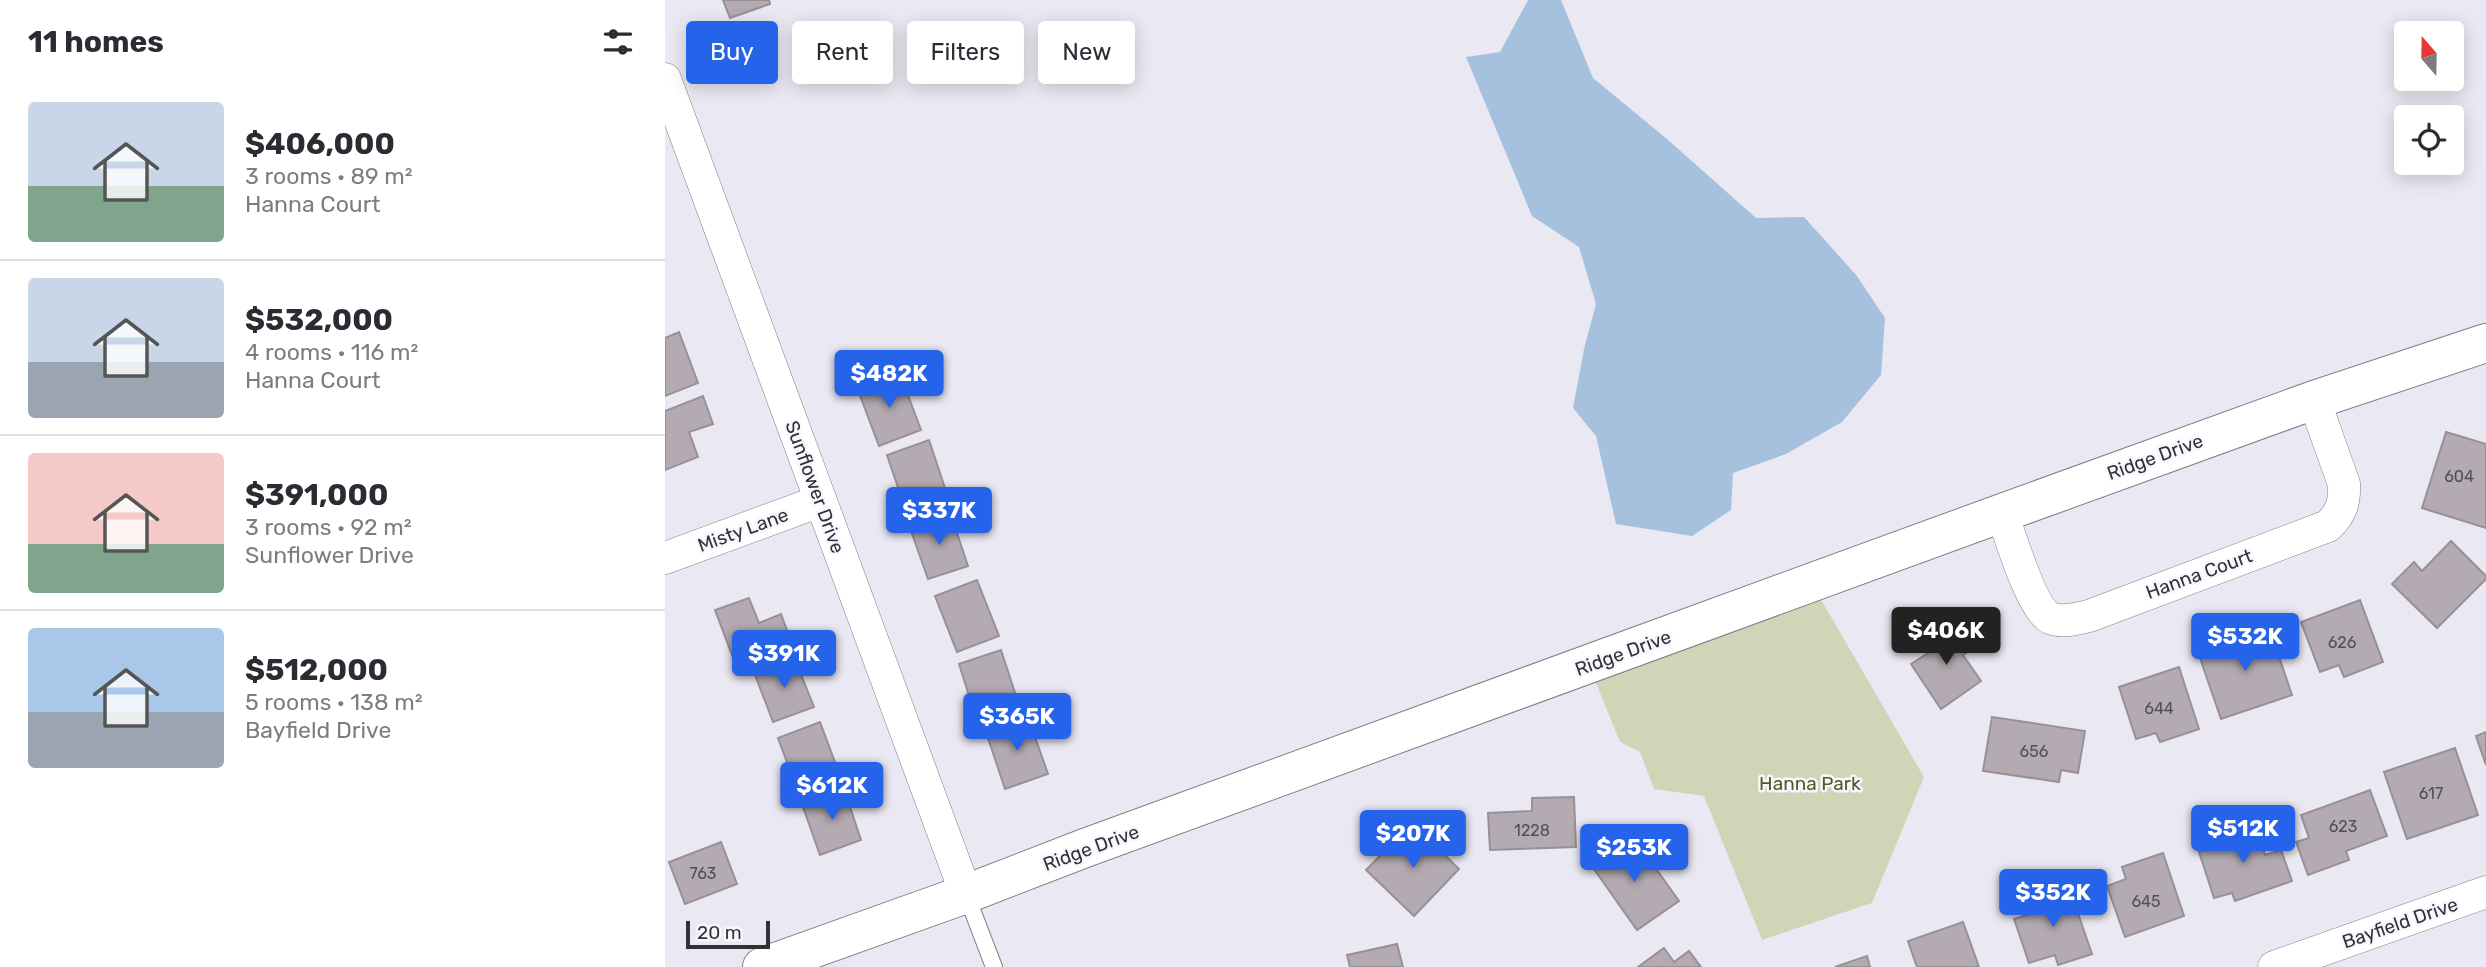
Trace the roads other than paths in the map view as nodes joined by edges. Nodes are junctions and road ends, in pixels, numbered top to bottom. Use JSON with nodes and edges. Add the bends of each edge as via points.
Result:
{"nodes":[{"id":1,"x":668,"y":96,"type":"edge"},
{"id":2,"x":2486,"y":343,"type":"edge"},
{"id":3,"x":2314,"y":401,"type":"junction"},
{"id":4,"x":820,"y":501,"type":"junction"},
{"id":5,"x":2002,"y":513,"type":"junction"},
{"id":6,"x":665,"y":558,"type":"edge"},
{"id":7,"x":2486,"y":892,"type":"edge"},
{"id":8,"x":966,"y":894,"type":"junction"},
{"id":9,"x":762,"y":967,"type":"edge"},
{"id":10,"x":994,"y":967,"type":"edge"},
{"id":11,"x":2274,"y":967,"type":"edge"}],
"edges":[{"from":1,"to":4,"type":"street","name":"Sunflower Drive"},
{"from":2,"to":3,"type":"street","name":"Ridge Drive"},
{"from":3,"to":5,"type":"street","name":"Ridge Drive"},
{"from":3,"to":5,"type":"street","name":"Hanna Court","via":[[2344,484],[2345,498],[2328,526],[2089,616],[2056,620],[2043,613]]},
{"from":4,"to":6,"type":"street","name":"Misty Lane"},
{"from":4,"to":8,"type":"street","name":"Sunflower Drive"},
{"from":5,"to":8,"type":"street","name":"Ridge Drive"},
{"from":7,"to":11,"type":"street","name":"Bayfield Drive"},
{"from":8,"to":9,"type":"street","name":"Ridge Drive"},
{"from":8,"to":10,"type":"lane"}]}
